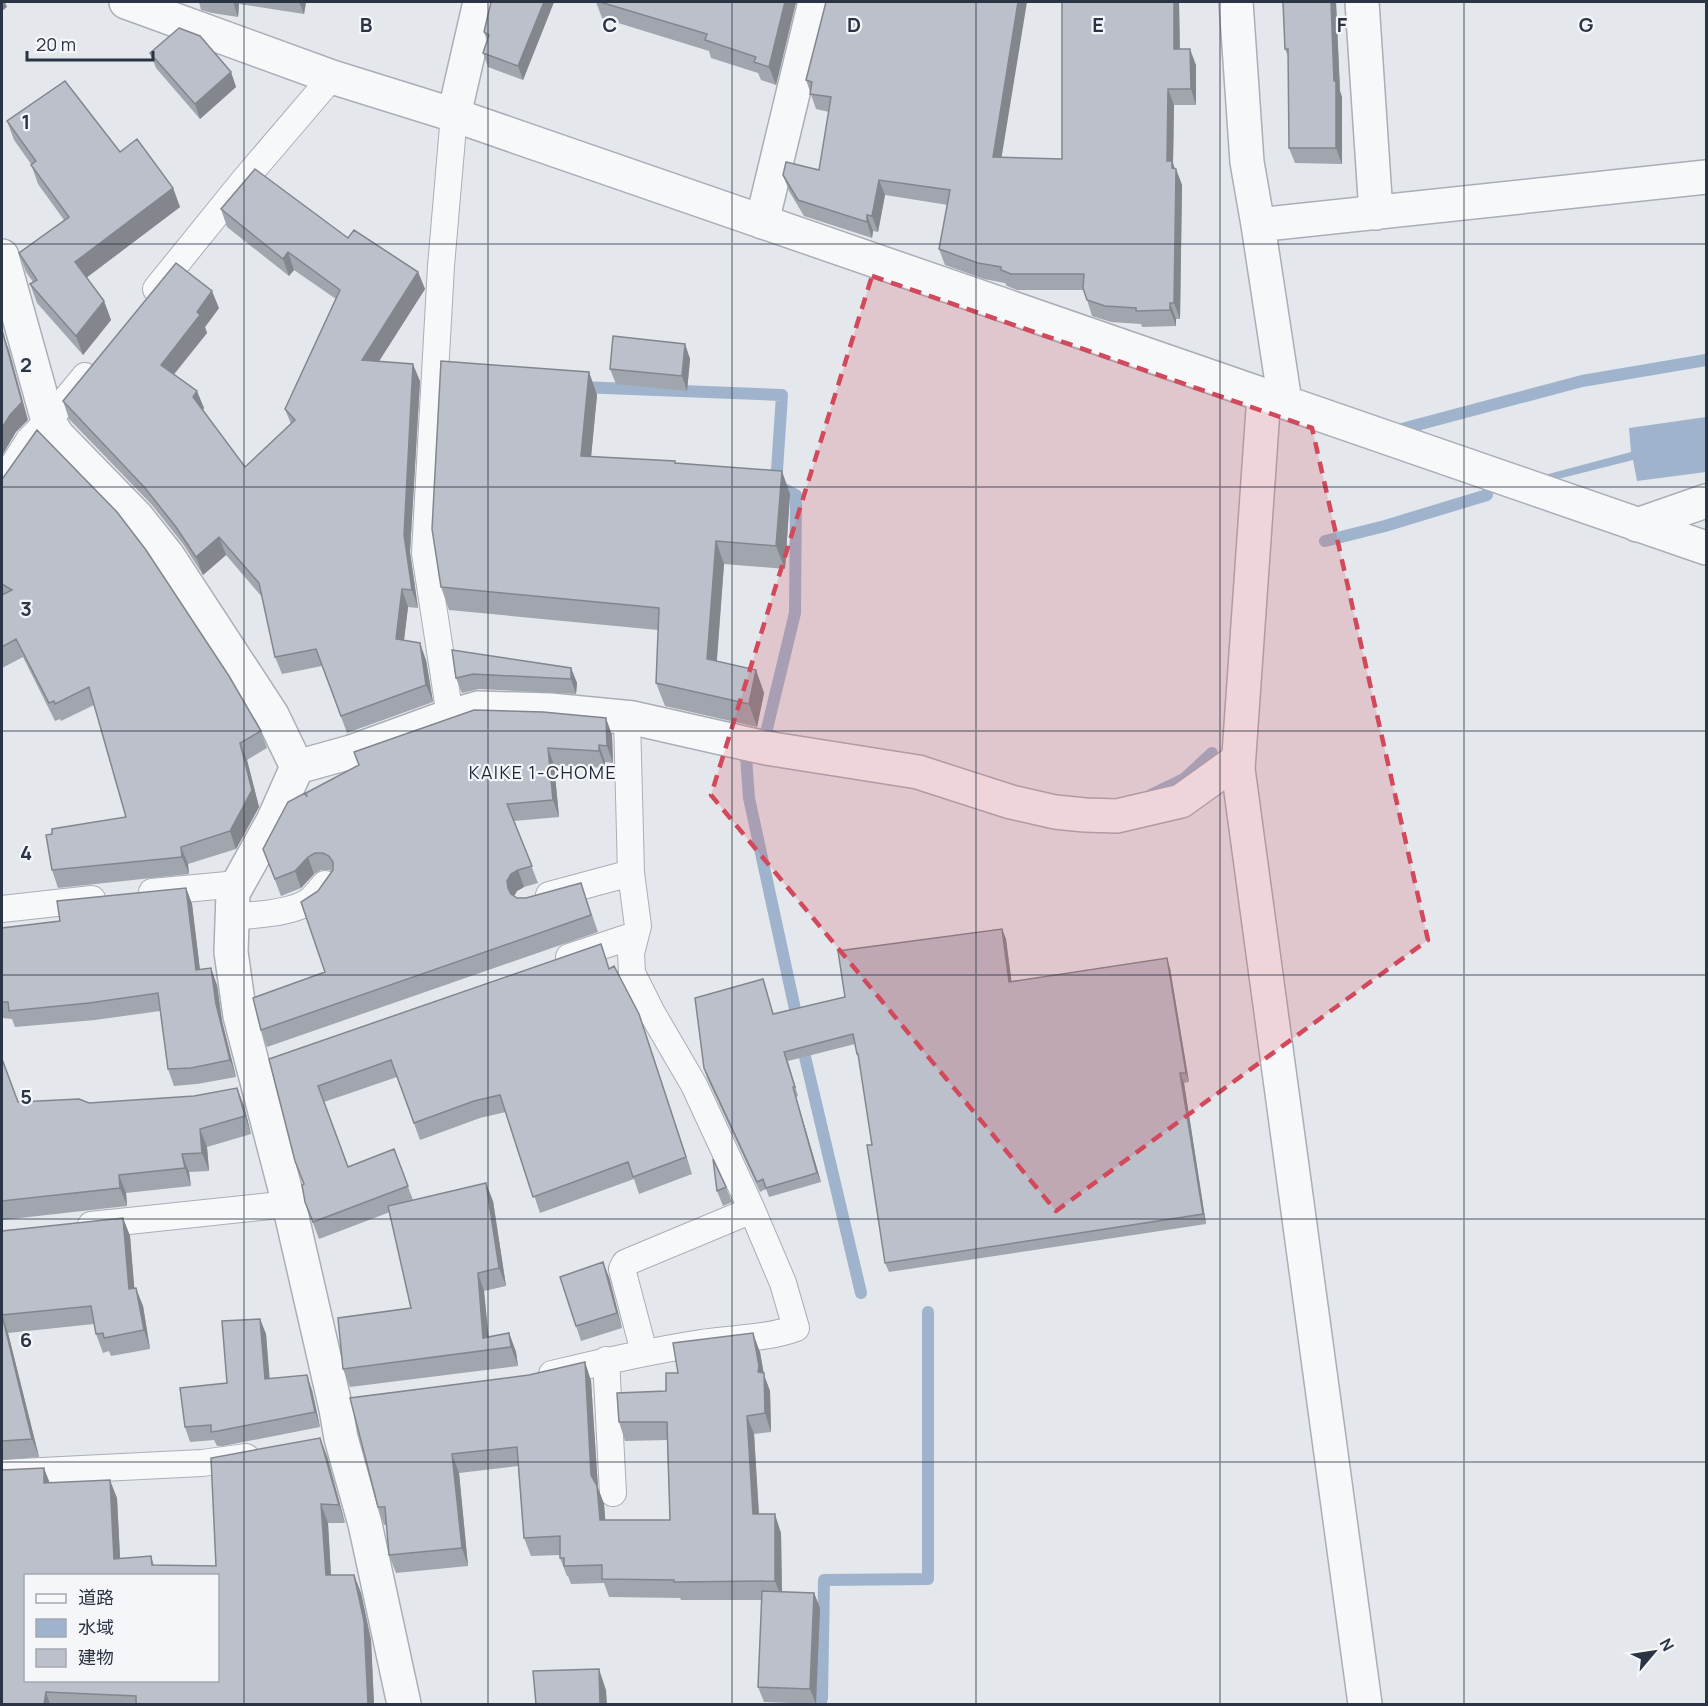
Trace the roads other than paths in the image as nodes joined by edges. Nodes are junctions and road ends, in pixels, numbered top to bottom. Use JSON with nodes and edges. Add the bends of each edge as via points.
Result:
{"nodes":[{"id":1,"x":126,"y":2,"type":"edge"},
{"id":2,"x":480,"y":2,"type":"edge"},
{"id":3,"x":814,"y":2,"type":"edge"},
{"id":4,"x":1236,"y":2,"type":"edge"},
{"id":5,"x":1362,"y":2,"type":"edge"},
{"id":6,"x":332,"y":77,"type":"junction"},
{"id":7,"x":454,"y":115,"type":"junction"},
{"id":8,"x":1707,"y":177,"type":"edge"},
{"id":9,"x":1376,"y":213,"type":"junction"},
{"id":10,"x":762,"y":222,"type":"junction"},
{"id":11,"x":1258,"y":225,"type":"junction"},
{"id":12,"x":2,"y":256,"type":"edge"},
{"id":13,"x":144,"y":304,"type":"edge"},
{"id":14,"x":101,"y":357,"type":"edge"},
{"id":15,"x":1274,"y":399,"type":"junction"},
{"id":16,"x":48,"y":421,"type":"junction"},
{"id":17,"x":2,"y":483,"type":"edge"},
{"id":18,"x":1707,"y":501,"type":"edge"},
{"id":19,"x":1637,"y":525,"type":"junction"},
{"id":20,"x":1707,"y":548,"type":"edge"},
{"id":21,"x":450,"y":716,"type":"junction"},
{"id":22,"x":627,"y":718,"type":"junction"},
{"id":23,"x":1238,"y":760,"type":"junction"},
{"id":24,"x":297,"y":767,"type":"junction"},
{"id":25,"x":631,"y":873,"type":"junction"},
{"id":26,"x":238,"y":884,"type":"junction"},
{"id":27,"x":325,"y":884,"type":"edge"},
{"id":28,"x":528,"y":901,"type":"edge"},
{"id":29,"x":2,"y":909,"type":"edge"},
{"id":30,"x":231,"y":916,"type":"junction"},
{"id":31,"x":635,"y":935,"type":"junction"},
{"id":32,"x":543,"y":966,"type":"edge"},
{"id":33,"x":289,"y":1204,"type":"junction"},
{"id":34,"x":752,"y":1210,"type":"junction"},
{"id":35,"x":72,"y":1227,"type":"edge"},
{"id":36,"x":644,"y":1352,"type":"junction"},
{"id":37,"x":606,"y":1360,"type":"junction"},
{"id":38,"x":534,"y":1378,"type":"edge"},
{"id":39,"x":271,"y":1452,"type":"edge"},
{"id":40,"x":2,"y":1473,"type":"edge"},
{"id":41,"x":613,"y":1493,"type":"dead end"},
{"id":42,"x":404,"y":1704,"type":"edge"},
{"id":43,"x":1365,"y":1704,"type":"edge"}],
"edges":[{"from":1,"to":6,"type":"street"},
{"from":2,"to":7,"type":"street"},
{"from":3,"to":10,"type":"street"},
{"from":4,"to":11,"type":"street","via":[[1247,162]]},
{"from":5,"to":9,"type":"street"},
{"from":6,"to":7,"type":"street"},
{"from":6,"to":13,"type":"lane"},
{"from":7,"to":10,"type":"street"},
{"from":7,"to":21,"type":"lane","via":[[425,553]]},
{"from":8,"to":9,"type":"street"},
{"from":9,"to":11,"type":"street"},
{"from":10,"to":15,"type":"street"},
{"from":11,"to":15,"type":"street"},
{"from":12,"to":16,"type":"street"},
{"from":14,"to":16,"type":"lane"},
{"from":15,"to":19,"type":"street"},
{"from":15,"to":23,"type":"street"},
{"from":16,"to":17,"type":"lane","via":[[29,440]]},
{"from":16,"to":24,"type":"street","via":[[168,556],[272,715]]},
{"from":18,"to":19,"type":"street"},
{"from":19,"to":20,"type":"street"},
{"from":21,"to":22,"type":"street","via":[[478,708]]},
{"from":21,"to":24,"type":"street"},
{"from":22,"to":23,"type":"street","via":[[766,748],[918,772],[1011,802],[1085,815],[1117,816],[1181,801]]},
{"from":22,"to":25,"type":"lane"},
{"from":23,"to":43,"type":"street"},
{"from":24,"to":26,"type":"street"},
{"from":25,"to":28,"type":"lane"},
{"from":25,"to":31,"type":"lane","via":[[638,926]]},
{"from":26,"to":29,"type":"lane"},
{"from":26,"to":30,"type":"street"},
{"from":27,"to":30,"type":"lane","via":[[303,905],[256,916]]},
{"from":30,"to":33,"type":"street","via":[[231,952],[240,1016]]},
{"from":31,"to":32,"type":"lane"},
{"from":31,"to":34,"type":"lane","via":[[632,973],[694,1085]]},
{"from":33,"to":35,"type":"lane"},
{"from":33,"to":42,"type":"street","via":[[345,1403],[329,1440],[365,1524]]},
{"from":34,"to":36,"type":"lane","via":[[625,1263],[622,1269]]},
{"from":34,"to":36,"type":"lane","via":[[783,1283],[796,1328],[781,1334]]},
{"from":36,"to":37,"type":"lane"},
{"from":37,"to":38,"type":"lane"},
{"from":37,"to":41,"type":"lane"},
{"from":39,"to":40,"type":"lane","via":[[202,1463]]}]}
